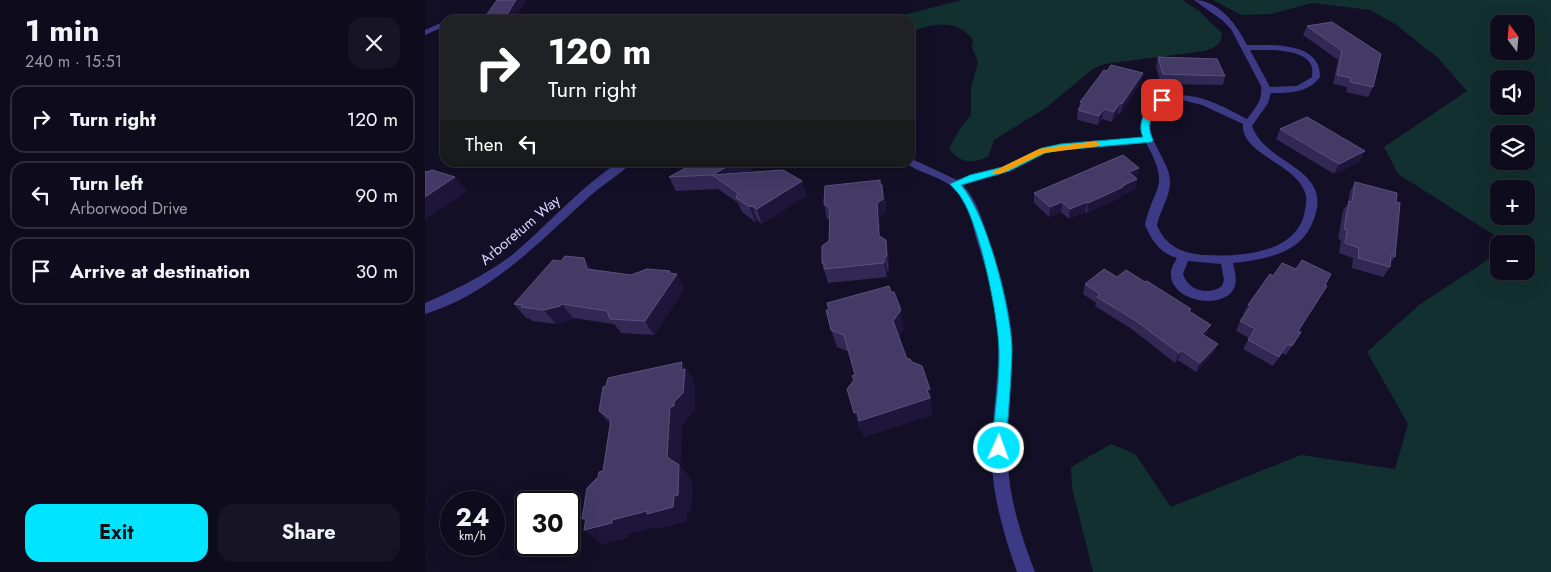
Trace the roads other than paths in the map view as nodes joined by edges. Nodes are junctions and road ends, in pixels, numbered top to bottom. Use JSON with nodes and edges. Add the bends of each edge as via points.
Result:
{"nodes":[{"id":1,"x":1198,"y":0,"type":"edge"},
{"id":2,"x":440,"y":26,"type":"edge"},
{"id":3,"x":425,"y":33,"type":"edge"},
{"id":4,"x":1244,"y":48,"type":"junction"},
{"id":5,"x":1266,"y":90,"type":"junction"},
{"id":6,"x":1248,"y":123,"type":"junction"},
{"id":7,"x":1149,"y":140,"type":"junction"},
{"id":8,"x":915,"y":164,"type":"edge"},
{"id":9,"x":621,"y":167,"type":"edge"},
{"id":10,"x":955,"y":184,"type":"junction"},
{"id":11,"x":1184,"y":256,"type":"junction"},
{"id":12,"x":1226,"y":260,"type":"junction"},
{"id":13,"x":425,"y":309,"type":"edge"},
{"id":14,"x":1026,"y":572,"type":"edge"}],
"edges":[{"from":1,"to":4,"type":"street","via":[[1229,22]]},
{"from":2,"to":3,"type":"street"},
{"from":4,"to":5,"type":"street"},
{"from":4,"to":5,"type":"street","via":[[1292,50],[1305,54],[1316,66],[1316,77],[1309,85],[1289,90]]},
{"from":5,"to":6,"type":"street","via":[[1263,106]]},
{"from":6,"to":7,"type":"street","via":[[1205,103],[1170,98],[1158,102],[1146,120],[1144,130]]},
{"from":6,"to":12,"type":"street","via":[[1248,131],[1256,142],[1306,183],[1311,194],[1311,206],[1304,230],[1291,243],[1269,253]]},
{"from":7,"to":10,"type":"street","via":[[1042,151],[1006,169]]},
{"from":7,"to":11,"type":"street","via":[[1165,178],[1151,228],[1162,244]]},
{"from":8,"to":10,"type":"street"},
{"from":9,"to":13,"type":"street","name":"Arboretum Way","via":[[508,264],[464,291]]},
{"from":10,"to":14,"type":"street","via":[[974,211],[1001,310],[1005,351],[1000,468],[1011,528]]},
{"from":11,"to":12,"type":"street"},
{"from":11,"to":12,"type":"street","via":[[1177,272],[1179,280],[1190,291],[1207,296],[1220,294],[1229,288]]}]}
